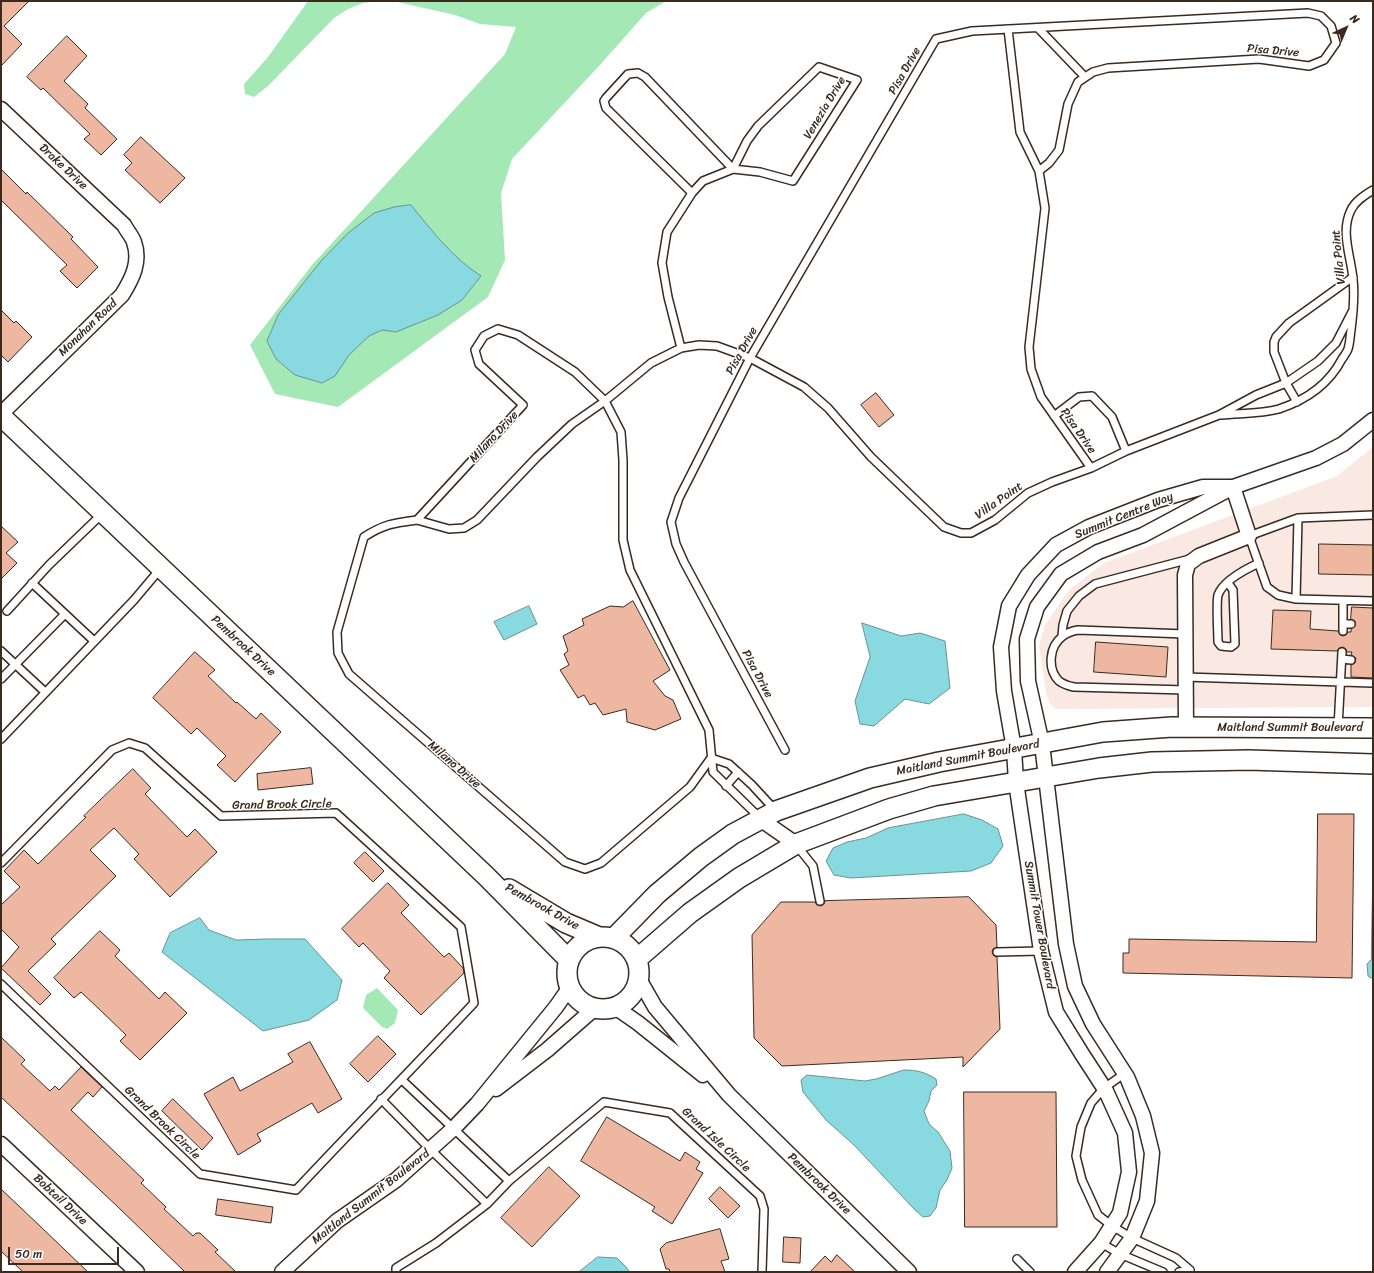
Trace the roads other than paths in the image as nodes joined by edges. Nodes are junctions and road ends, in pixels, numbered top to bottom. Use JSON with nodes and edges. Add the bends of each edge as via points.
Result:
{"nodes":[{"id":1,"x":1038,"y":28,"type":"junction"},
{"id":2,"x":1008,"y":30,"type":"junction"},
{"id":3,"x":1085,"y":77,"type":"junction"},
{"id":4,"x":1,"y":109,"type":"edge"},
{"id":5,"x":733,"y":169,"type":"junction"},
{"id":6,"x":1039,"y":171,"type":"junction"},
{"id":7,"x":1373,"y":190,"type":"edge"},
{"id":8,"x":692,"y":193,"type":"junction"},
{"id":9,"x":124,"y":226,"type":"joint"},
{"id":10,"x":1353,"y":277,"type":"junction"},
{"id":11,"x":1353,"y":310,"type":"junction"},
{"id":12,"x":681,"y":348,"type":"junction"},
{"id":13,"x":750,"y":358,"type":"junction"},
{"id":14,"x":1286,"y":383,"type":"junction"},
{"id":15,"x":605,"y":401,"type":"junction"},
{"id":16,"x":1297,"y":402,"type":"junction"},
{"id":17,"x":1,"y":415,"type":"edge"},
{"id":18,"x":1219,"y":415,"type":"junction"},
{"id":19,"x":1054,"y":416,"type":"junction"},
{"id":20,"x":1373,"y":421,"type":"edge"},
{"id":21,"x":1126,"y":451,"type":"junction"},
{"id":22,"x":1091,"y":468,"type":"junction"},
{"id":23,"x":1233,"y":487,"type":"junction"},
{"id":24,"x":103,"y":513,"type":"junction"},
{"id":25,"x":1373,"y":515,"type":"edge"},
{"id":26,"x":1298,"y":518,"type":"junction"},
{"id":27,"x":417,"y":520,"type":"junction"},
{"id":28,"x":1249,"y":536,"type":"junction"},
{"id":29,"x":1199,"y":556,"type":"junction"},
{"id":30,"x":1259,"y":563,"type":"junction"},
{"id":31,"x":161,"y":568,"type":"junction"},
{"id":32,"x":32,"y":583,"type":"junction"},
{"id":33,"x":1228,"y":583,"type":"junction"},
{"id":34,"x":1296,"y":599,"type":"junction"},
{"id":35,"x":1343,"y":601,"type":"junction"},
{"id":36,"x":1373,"y":601,"type":"edge"},
{"id":37,"x":7,"y":611,"type":"dead end"},
{"id":38,"x":65,"y":614,"type":"junction"},
{"id":39,"x":1351,"y":624,"type":"dead end"},
{"id":40,"x":1186,"y":634,"type":"junction"},
{"id":41,"x":1062,"y":636,"type":"junction"},
{"id":42,"x":94,"y":641,"type":"junction"},
{"id":43,"x":1,"y":651,"type":"edge"},
{"id":44,"x":1351,"y":660,"type":"dead end"},
{"id":45,"x":15,"y":665,"type":"junction"},
{"id":46,"x":1,"y":679,"type":"edge"},
{"id":47,"x":1341,"y":682,"type":"junction"},
{"id":48,"x":1373,"y":683,"type":"edge"},
{"id":49,"x":1186,"y":684,"type":"junction"},
{"id":50,"x":45,"y":692,"type":"junction"},
{"id":51,"x":1186,"y":727,"type":"junction"},
{"id":52,"x":1338,"y":728,"type":"junction"},
{"id":53,"x":1373,"y":728,"type":"edge"},
{"id":54,"x":1,"y":739,"type":"edge"},
{"id":55,"x":1042,"y":744,"type":"junction"},
{"id":56,"x":1014,"y":749,"type":"junction"},
{"id":57,"x":785,"y":750,"type":"dead end"},
{"id":58,"x":711,"y":758,"type":"junction"},
{"id":59,"x":1373,"y":764,"type":"edge"},
{"id":60,"x":738,"y":772,"type":"junction"},
{"id":61,"x":1047,"y":776,"type":"junction"},
{"id":62,"x":1016,"y":782,"type":"junction"},
{"id":63,"x":726,"y":786,"type":"junction"},
{"id":64,"x":768,"y":815,"type":"junction"},
{"id":65,"x":796,"y":844,"type":"junction"},
{"id":66,"x":1,"y":863,"type":"edge"},
{"id":67,"x":486,"y":876,"type":"junction"},
{"id":68,"x":820,"y":901,"type":"dead end"},
{"id":69,"x":606,"y":937,"type":"junction"},
{"id":70,"x":1041,"y":951,"type":"junction"},
{"id":71,"x":997,"y":952,"type":"dead end"},
{"id":72,"x":637,"y":959,"type":"junction"},
{"id":73,"x":569,"y":960,"type":"junction"},
{"id":74,"x":639,"y":979,"type":"junction"},
{"id":75,"x":1,"y":984,"type":"edge"},
{"id":76,"x":570,"y":987,"type":"junction"},
{"id":77,"x":615,"y":1007,"type":"junction"},
{"id":78,"x":595,"y":1008,"type":"junction"},
{"id":79,"x":1124,"y":1074,"type":"junction"},
{"id":80,"x":402,"y":1080,"type":"junction"},
{"id":81,"x":1104,"y":1088,"type":"junction"},
{"id":82,"x":729,"y":1095,"type":"junction"},
{"id":83,"x":381,"y":1099,"type":"junction"},
{"id":84,"x":477,"y":1104,"type":"junction"},
{"id":85,"x":454,"y":1128,"type":"junction"},
{"id":86,"x":1,"y":1144,"type":"edge"},
{"id":87,"x":430,"y":1150,"type":"junction"},
{"id":88,"x":509,"y":1181,"type":"junction"},
{"id":89,"x":487,"y":1204,"type":"junction"},
{"id":90,"x":1112,"y":1226,"type":"junction"},
{"id":91,"x":1132,"y":1238,"type":"junction"},
{"id":92,"x":1101,"y":1243,"type":"junction"},
{"id":93,"x":1120,"y":1254,"type":"junction"},
{"id":94,"x":1017,"y":1259,"type":"dead end"},
{"id":95,"x":137,"y":1272,"type":"edge"},
{"id":96,"x":282,"y":1272,"type":"edge"},
{"id":97,"x":396,"y":1272,"type":"edge"},
{"id":98,"x":762,"y":1272,"type":"edge"},
{"id":99,"x":909,"y":1272,"type":"edge"},
{"id":100,"x":1030,"y":1272,"type":"edge"},
{"id":101,"x":1075,"y":1272,"type":"edge"},
{"id":102,"x":1107,"y":1272,"type":"edge"},
{"id":103,"x":1162,"y":1272,"type":"edge"},
{"id":104,"x":1179,"y":1272,"type":"edge"}],
"edges":[{"from":1,"to":2,"type":"lane","name":"Pisa Drive"},
{"from":1,"to":3,"type":"lane"},
{"from":1,"to":3,"type":"lane","name":"Pisa Drive","via":[[1308,13],[1321,16],[1331,26],[1336,43],[1324,60],[1309,66],[1259,59],[1108,68]]},
{"from":2,"to":6,"type":"lane","name":"Pisa Drive","via":[[1020,132]]},
{"from":2,"to":13,"type":"lane","name":"Pisa Drive","via":[[972,31],[936,39]]},
{"from":3,"to":6,"type":"lane","name":"Pisa Drive","via":[[1078,82],[1068,104],[1059,150]]},
{"from":4,"to":9,"type":"street","name":"Drake Drive"},
{"from":5,"to":5,"type":"lane","name":"Venezia Drive","via":[[760,172],[793,181],[857,80],[819,67],[758,126]]},
{"from":5,"to":8,"type":"lane","name":"Venezia Drive","via":[[703,181]]},
{"from":5,"to":8,"type":"lane","via":[[645,77],[638,73],[628,74],[604,101],[606,108]]},
{"from":6,"to":19,"type":"lane","name":"Pisa Drive","via":[[1045,208],[1029,347],[1031,369],[1041,397]]},
{"from":7,"to":10,"type":"lane","name":"Villa Point","via":[[1355,203],[1346,223]]},
{"from":8,"to":12,"type":"lane","name":"Venezia Drive","via":[[667,232],[662,263]]},
{"from":9,"to":17,"type":"street","name":"Monahan Road","via":[[134,242],[137,261],[132,279],[122,295]]},
{"from":10,"to":11,"type":"lane","name":"Villa Point"},
{"from":10,"to":14,"type":"lane","via":[[1289,323],[1276,337],[1274,352]]},
{"from":11,"to":14,"type":"lane","name":"Villa Point","via":[[1336,343],[1318,361]]},
{"from":11,"to":16,"type":"lane","name":"Villa Point","via":[[1348,349],[1340,364],[1312,393]]},
{"from":12,"to":13,"type":"lane","name":"Milano Drive","via":[[716,346]]},
{"from":12,"to":15,"type":"lane","name":"Milano Drive","via":[[651,363]]},
{"from":13,"to":22,"type":"lane","name":"Villa Point","via":[[804,387],[828,408],[871,457],[944,527],[961,533],[971,533],[994,520],[1028,493]]},
{"from":13,"to":57,"type":"lane","name":"Pisa Drive","via":[[679,498],[671,522],[676,544],[684,562]]},
{"from":14,"to":16,"type":"lane"},
{"from":14,"to":18,"type":"lane","name":"Villa Point"},
{"from":15,"to":27,"type":"lane","name":"Milano Drive","via":[[572,424],[477,520],[464,528],[450,529]]},
{"from":15,"to":27,"type":"lane","name":"Milano Drive","via":[[575,372],[518,335],[498,329],[484,336],[475,350],[479,364],[523,405]]},
{"from":15,"to":58,"type":"lane","name":"Milano Drive","via":[[621,432],[623,540],[630,570],[708,730]]},
{"from":16,"to":18,"type":"lane","name":"Villa Point","via":[[1277,409]]},
{"from":17,"to":24,"type":"street","name":"Pembrook Drive"},
{"from":18,"to":21,"type":"lane","name":"Villa Point"},
{"from":19,"to":21,"type":"lane","via":[[1079,397],[1092,396],[1112,417]]},
{"from":19,"to":22,"type":"lane","name":"Pisa Drive"},
{"from":20,"to":23,"type":"street","name":"Summit Centre Way","via":[[1343,444],[1316,458]]},
{"from":21,"to":22,"type":"lane","name":"Villa Point"},
{"from":23,"to":28,"type":"street"},
{"from":23,"to":55,"type":"street","name":"Summit Centre Way","via":[[1143,535],[1098,552],[1062,574],[1037,607],[1027,639],[1028,681]]},
{"from":23,"to":56,"type":"street","name":"Summit Centre Way","via":[[1204,488],[1158,500],[1089,527],[1056,545],[1028,575],[1009,606],[1001,647],[1004,691]]},
{"from":24,"to":31,"type":"street","name":"Pembrook Drive"},
{"from":24,"to":32,"type":"lane"},
{"from":25,"to":26,"type":"lane"},
{"from":26,"to":28,"type":"lane"},
{"from":26,"to":34,"type":"lane"},
{"from":27,"to":58,"type":"lane","name":"Milano Drive","via":[[397,522],[364,537],[337,632],[338,653],[349,674],[565,862],[585,869],[601,863],[690,787]]},
{"from":28,"to":29,"type":"street"},
{"from":28,"to":30,"type":"lane"},
{"from":29,"to":40,"type":"street","via":[[1188,564],[1185,575]]},
{"from":29,"to":41,"type":"lane","via":[[1095,584],[1079,596],[1067,611]]},
{"from":30,"to":33,"type":"lane","via":[[1240,572]]},
{"from":30,"to":34,"type":"lane","via":[[1267,587],[1278,595]]},
{"from":31,"to":42,"type":"lane"},
{"from":31,"to":67,"type":"street","name":"Pembrook Drive"},
{"from":32,"to":37,"type":"lane"},
{"from":32,"to":38,"type":"lane"},
{"from":33,"to":33,"type":"lane","via":[[1218,597],[1218,642],[1221,646],[1231,647],[1235,644],[1233,590]]},
{"from":34,"to":35,"type":"lane"},
{"from":35,"to":36,"type":"lane"},
{"from":35,"to":39,"type":"lane","via":[[1343,628]]},
{"from":38,"to":42,"type":"lane"},
{"from":38,"to":45,"type":"lane"},
{"from":40,"to":41,"type":"lane","via":[[1078,630]]},
{"from":40,"to":49,"type":"street"},
{"from":41,"to":49,"type":"lane","via":[[1051,654],[1051,665],[1054,674],[1067,685],[1074,687]]},
{"from":42,"to":50,"type":"lane"},
{"from":43,"to":45,"type":"lane"},
{"from":44,"to":47,"type":"lane","via":[[1342,655]]},
{"from":45,"to":46,"type":"lane"},
{"from":45,"to":50,"type":"lane"},
{"from":47,"to":48,"type":"lane"},
{"from":47,"to":49,"type":"lane"},
{"from":47,"to":52,"type":"lane"},
{"from":49,"to":51,"type":"street"},
{"from":50,"to":54,"type":"lane"},
{"from":51,"to":52,"type":"street","name":"Maitland Summit Boulevard"},
{"from":51,"to":55,"type":"street","name":"Maitland Summit Boulevard","via":[[1103,732]]},
{"from":52,"to":53,"type":"street","name":"Maitland Summit Boulevard"},
{"from":55,"to":56,"type":"street","name":"Maitland Summit Boulevard"},
{"from":55,"to":61,"type":"street","name":"Summit Centre Way"},
{"from":56,"to":62,"type":"street","name":"Summit Centre Way"},
{"from":56,"to":64,"type":"street","name":"Maitland Summit Boulevard","via":[[939,762],[870,778]]},
{"from":58,"to":60,"type":"lane","name":"Milano Drive","via":[[729,764]]},
{"from":58,"to":63,"type":"lane","name":"Milano Drive","via":[[713,772]]},
{"from":59,"to":61,"type":"street","via":[[1249,760],[1152,762]]},
{"from":60,"to":63,"type":"lane"},
{"from":60,"to":64,"type":"lane","name":"Milano Drive"},
{"from":61,"to":62,"type":"street"},
{"from":61,"to":79,"type":"street","name":"Summit Tower Boulevard","via":[[1066,944],[1075,986],[1093,1024]]},
{"from":62,"to":65,"type":"street","via":[[934,796],[889,809]]},
{"from":62,"to":70,"type":"street","name":"Summit Tower Boulevard"},
{"from":63,"to":64,"type":"lane","name":"Milano Drive"},
{"from":64,"to":65,"type":"street","name":"Milano Drive"},
{"from":64,"to":69,"type":"street","name":"Maitland Summit Boulevard","via":[[700,857]]},
{"from":65,"to":68,"type":"lane","via":[[813,866]]},
{"from":65,"to":72,"type":"street","via":[[739,878],[702,904]]},
{"from":66,"to":80,"type":"lane","name":"Grand Brook Circle","via":[[112,750],[129,743],[145,748],[221,816],[336,813],[461,927],[474,1003]]},
{"from":67,"to":69,"type":"street","name":"Pembrook Drive","via":[[566,923]]},
{"from":67,"to":73,"type":"street","name":"Pembrook Drive"},
{"from":69,"to":72,"type":"street","via":[[620,941],[630,948]]},
{"from":69,"to":73,"type":"street","via":[[585,941]]},
{"from":70,"to":71,"type":"lane"},
{"from":70,"to":81,"type":"street","name":"Summit Tower Boulevard","via":[[1056,1012]]},
{"from":72,"to":74,"type":"street"},
{"from":73,"to":76,"type":"street","via":[[567,972]]},
{"from":74,"to":77,"type":"street","via":[[634,992],[626,1001]]},
{"from":74,"to":82,"type":"street","name":"Pembrook Drive","via":[[655,1007]]},
{"from":75,"to":83,"type":"lane","name":"Grand Brook Circle","via":[[200,1174],[296,1190]]},
{"from":76,"to":78,"type":"street","via":[[577,998]]},
{"from":76,"to":84,"type":"street","name":"Maitland Summit Boulevard"},
{"from":77,"to":78,"type":"street"},
{"from":77,"to":82,"type":"street","name":"Pembrook Drive"},
{"from":78,"to":84,"type":"street","name":"Maitland Summit Boulevard","via":[[547,1050]]},
{"from":79,"to":81,"type":"lane"},
{"from":79,"to":91,"type":"street","name":"Summit Tower Boulevard","via":[[1143,1116],[1152,1153],[1147,1200]]},
{"from":80,"to":83,"type":"lane","name":"Grand Brook Circle"},
{"from":80,"to":85,"type":"lane"},
{"from":81,"to":90,"type":"street","name":"Summit Tower Boulevard","via":[[1125,1133],[1128,1172],[1120,1213]]},
{"from":81,"to":90,"type":"lane","via":[[1091,1103],[1080,1127],[1076,1156],[1082,1180],[1098,1215]]},
{"from":82,"to":99,"type":"street","name":"Pembrook Drive"},
{"from":83,"to":87,"type":"lane"},
{"from":84,"to":85,"type":"street","name":"Maitland Summit Boulevard"},
{"from":85,"to":87,"type":"street","name":"Maitland Summit Boulevard"},
{"from":85,"to":88,"type":"lane"},
{"from":86,"to":95,"type":"street","name":"Bobtail Drive"},
{"from":87,"to":89,"type":"lane"},
{"from":87,"to":96,"type":"street","name":"Maitland Summit Boulevard","via":[[396,1180],[337,1221]]},
{"from":88,"to":89,"type":"lane","name":"Grand Isle Circle"},
{"from":88,"to":98,"type":"lane","name":"Grand Isle Circle","via":[[604,1102],[670,1113],[760,1196],[764,1209]]},
{"from":89,"to":97,"type":"lane","name":"Grand Isle Circle","via":[[436,1243],[396,1268]]},
{"from":90,"to":91,"type":"lane"},
{"from":90,"to":92,"type":"street","name":"Summit Tower Boulevard"},
{"from":91,"to":93,"type":"street","name":"Summit Tower Boulevard"},
{"from":91,"to":104,"type":"lane","via":[[1176,1258],[1190,1270]]},
{"from":92,"to":93,"type":"lane"},
{"from":92,"to":101,"type":"street","name":"Summit Tower Boulevard"},
{"from":93,"to":102,"type":"street","name":"Summit Tower Boulevard"},
{"from":93,"to":103,"type":"lane"},
{"from":94,"to":100,"type":"lane"}]}
